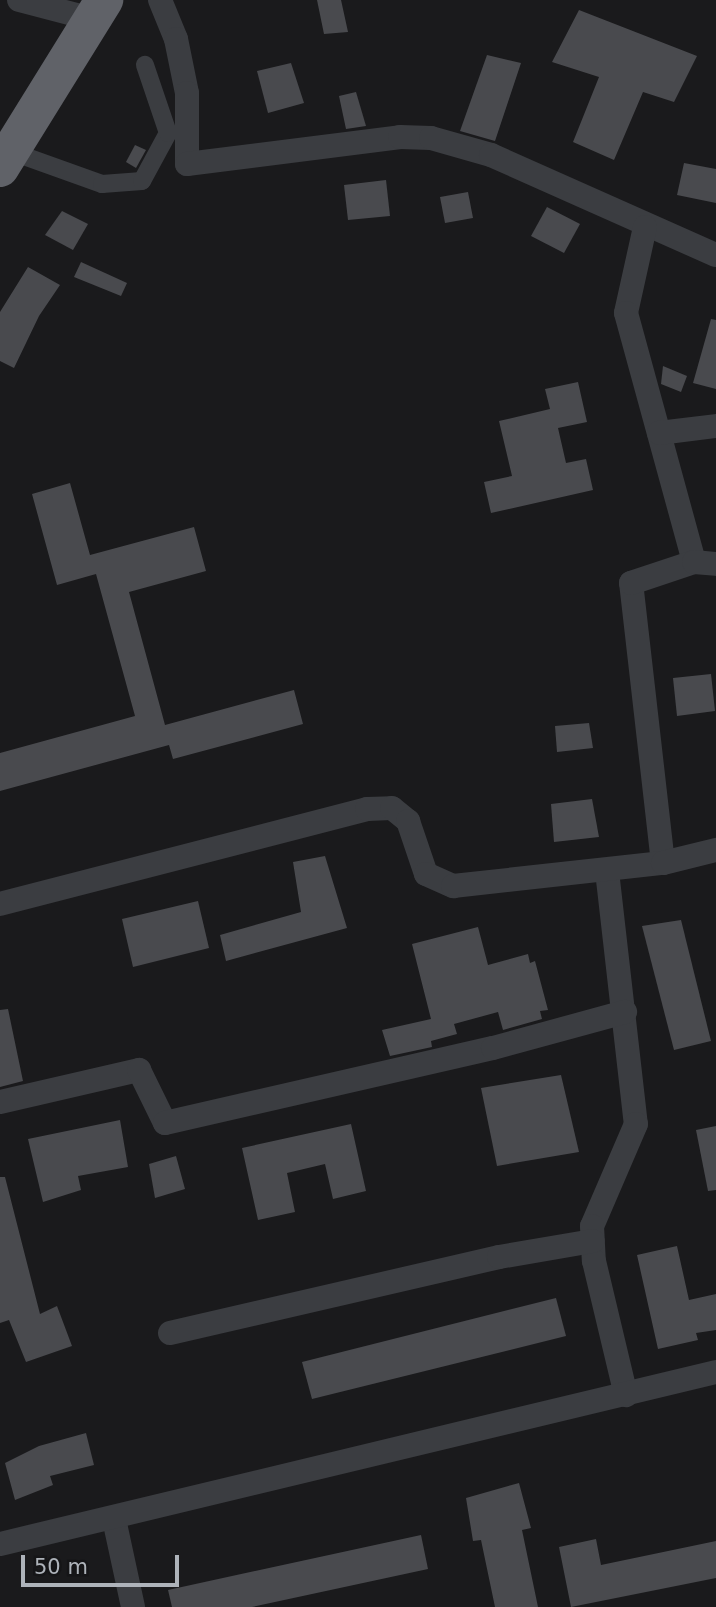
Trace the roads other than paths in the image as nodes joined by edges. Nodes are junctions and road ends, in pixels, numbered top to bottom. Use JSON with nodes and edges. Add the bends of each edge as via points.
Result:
{"nodes":[{"id":1,"x":19,"y":0,"type":"edge"},
{"id":2,"x":160,"y":0,"type":"edge"},
{"id":3,"x":98,"y":10,"type":"edge"},
{"id":4,"x":145,"y":65,"type":"dead end"},
{"id":5,"x":10,"y":162,"type":"edge"},
{"id":6,"x":645,"y":227,"type":"junction"},
{"id":7,"x":716,"y":255,"type":"edge"},
{"id":8,"x":716,"y":426,"type":"edge"},
{"id":9,"x":659,"y":433,"type":"junction"},
{"id":10,"x":705,"y":563,"type":"edge"},
{"id":11,"x":716,"y":850,"type":"edge"},
{"id":12,"x":663,"y":863,"type":"junction"},
{"id":13,"x":607,"y":871,"type":"junction"},
{"id":14,"x":0,"y":904,"type":"edge"},
{"id":15,"x":625,"y":1012,"type":"junction"},
{"id":16,"x":0,"y":1102,"type":"edge"},
{"id":17,"x":593,"y":1241,"type":"junction"},
{"id":18,"x":170,"y":1332,"type":"dead end"},
{"id":19,"x":716,"y":1373,"type":"edge"},
{"id":20,"x":626,"y":1395,"type":"junction"},
{"id":21,"x":114,"y":1519,"type":"junction"},
{"id":22,"x":0,"y":1544,"type":"edge"},
{"id":23,"x":133,"y":1607,"type":"edge"}],
"edges":[{"from":1,"to":3,"type":"street"},
{"from":2,"to":6,"type":"street","via":[[176,39],[187,93],[187,164],[400,137],[430,138],[491,155]]},
{"from":3,"to":5,"type":"highway"},
{"from":4,"to":5,"type":"street","via":[[168,133],[142,181],[102,184]]},
{"from":6,"to":7,"type":"street"},
{"from":6,"to":9,"type":"street","via":[[625,313]]},
{"from":8,"to":9,"type":"street"},
{"from":9,"to":10,"type":"street"},
{"from":10,"to":12,"type":"street","via":[[631,583]]},
{"from":11,"to":12,"type":"street"},
{"from":12,"to":13,"type":"street"},
{"from":13,"to":14,"type":"street","via":[[453,887],[426,874],[408,821],[392,808],[367,809]]},
{"from":13,"to":15,"type":"street"},
{"from":15,"to":16,"type":"street","via":[[493,1048],[165,1123],[139,1070]]},
{"from":15,"to":17,"type":"street","via":[[636,1124],[604,1193],[592,1226]]},
{"from":17,"to":18,"type":"street","via":[[499,1257]]},
{"from":17,"to":20,"type":"street"},
{"from":19,"to":20,"type":"street"},
{"from":20,"to":21,"type":"street"},
{"from":21,"to":22,"type":"street"},
{"from":21,"to":23,"type":"street"}]}
